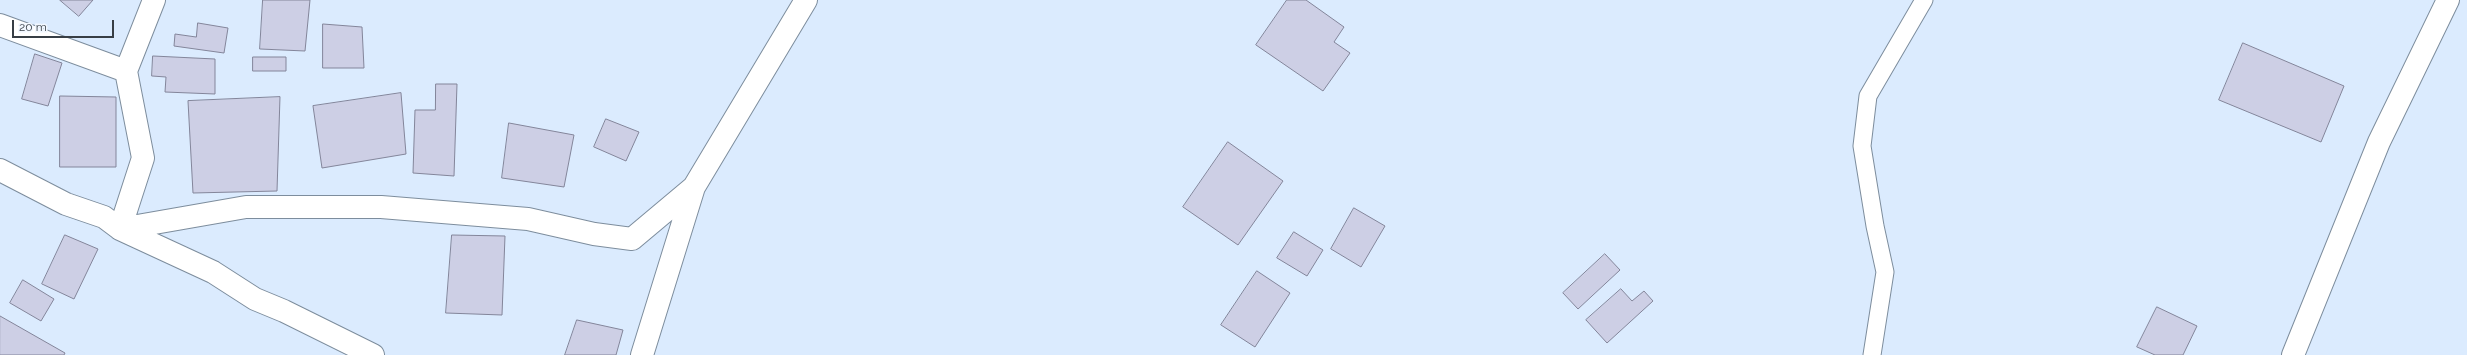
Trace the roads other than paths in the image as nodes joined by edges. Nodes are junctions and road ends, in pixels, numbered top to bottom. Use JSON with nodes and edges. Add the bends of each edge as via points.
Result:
{"nodes":[{"id":1,"x":154,"y":0,"type":"edge"},
{"id":2,"x":806,"y":0,"type":"edge"},
{"id":3,"x":1924,"y":0,"type":"edge"},
{"id":4,"x":2448,"y":0,"type":"edge"},
{"id":5,"x":0,"y":25,"type":"edge"},
{"id":6,"x":126,"y":71,"type":"junction"},
{"id":7,"x":0,"y":170,"type":"edge"},
{"id":8,"x":694,"y":187,"type":"junction"},
{"id":9,"x":120,"y":229,"type":"junction"},
{"id":10,"x":373,"y":355,"type":"edge"},
{"id":11,"x":642,"y":355,"type":"edge"},
{"id":12,"x":1872,"y":355,"type":"edge"},
{"id":13,"x":2293,"y":355,"type":"edge"}],
"edges":[{"from":1,"to":6,"type":"street"},
{"from":2,"to":8,"type":"street"},
{"from":3,"to":12,"type":"lane","via":[[1868,96],[1862,146],[1885,272]]},
{"from":4,"to":13,"type":"street","via":[[2379,142]]},
{"from":5,"to":6,"type":"street"},
{"from":6,"to":9,"type":"street","via":[[143,158]]},
{"from":7,"to":9,"type":"street","via":[[66,204],[104,217]]},
{"from":8,"to":9,"type":"street","via":[[632,239],[528,220],[381,207],[246,207]]},
{"from":8,"to":11,"type":"street"},
{"from":9,"to":10,"type":"street","via":[[212,272],[255,299]]}]}
